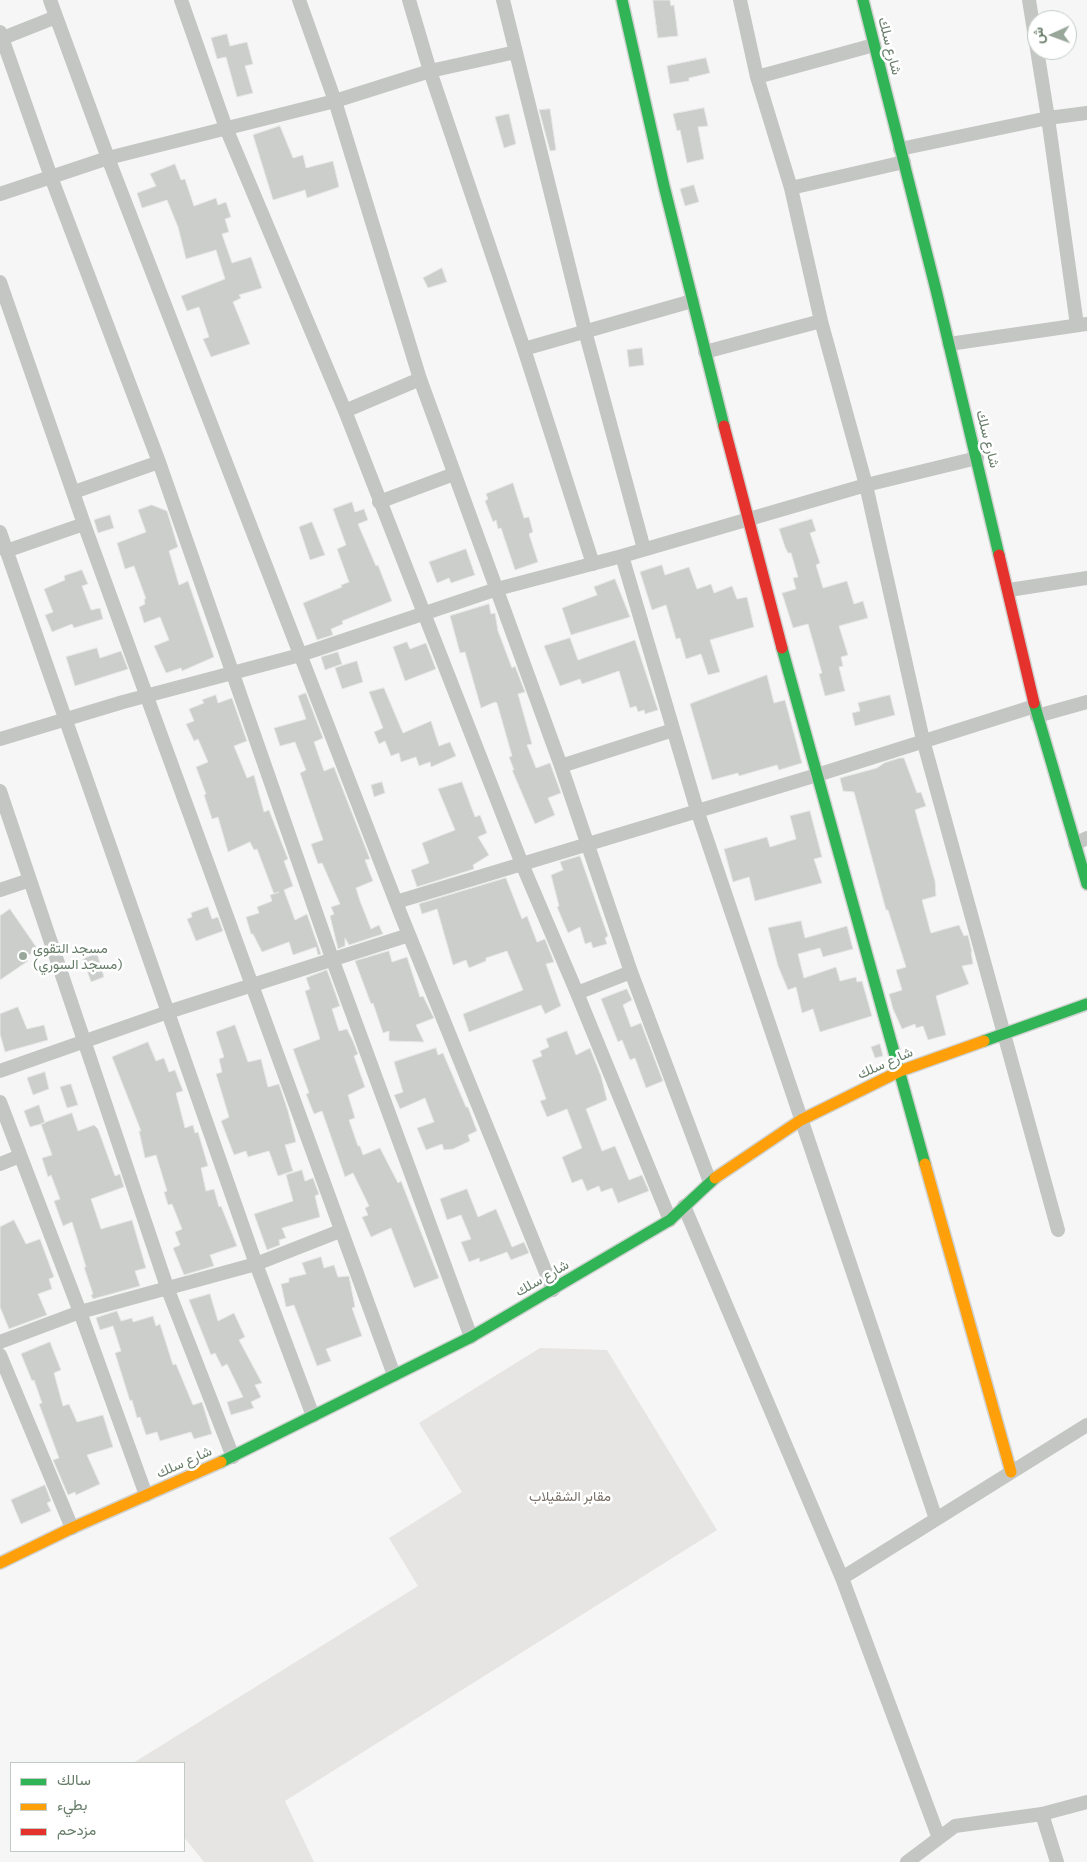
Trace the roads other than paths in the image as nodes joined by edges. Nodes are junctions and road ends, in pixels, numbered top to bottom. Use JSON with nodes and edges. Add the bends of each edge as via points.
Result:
{"nodes":[{"id":1,"x":50,"y":0,"type":"edge"},
{"id":2,"x":180,"y":0,"type":"edge"},
{"id":3,"x":299,"y":0,"type":"edge"},
{"id":4,"x":409,"y":0,"type":"edge"},
{"id":5,"x":503,"y":0,"type":"edge"},
{"id":6,"x":622,"y":0,"type":"edge"},
{"id":7,"x":740,"y":0,"type":"edge"},
{"id":8,"x":863,"y":0,"type":"edge"},
{"id":9,"x":1029,"y":0,"type":"edge"},
{"id":10,"x":56,"y":17,"type":"junction"},
{"id":11,"x":1,"y":35,"type":"edge"},
{"id":12,"x":874,"y":46,"type":"junction"},
{"id":13,"x":516,"y":52,"type":"junction"},
{"id":14,"x":430,"y":71,"type":"junction"},
{"id":15,"x":757,"y":77,"type":"junction"},
{"id":16,"x":335,"y":101,"type":"junction"},
{"id":17,"x":1087,"y":112,"type":"edge"},
{"id":18,"x":1048,"y":118,"type":"junction"},
{"id":19,"x":226,"y":128,"type":"junction"},
{"id":20,"x":902,"y":156,"type":"junction"},
{"id":21,"x":108,"y":158,"type":"junction"},
{"id":22,"x":51,"y":177,"type":"junction"},
{"id":23,"x":791,"y":188,"type":"junction"},
{"id":24,"x":0,"y":194,"type":"edge"},
{"id":25,"x":0,"y":282,"type":"edge"},
{"id":26,"x":692,"y":301,"type":"junction"},
{"id":27,"x":821,"y":321,"type":"junction"},
{"id":28,"x":1082,"y":324,"type":"edge"},
{"id":29,"x":584,"y":331,"type":"junction"},
{"id":30,"x":949,"y":344,"type":"junction"},
{"id":31,"x":524,"y":349,"type":"junction"},
{"id":32,"x":705,"y":352,"type":"junction"},
{"id":33,"x":420,"y":380,"type":"junction"},
{"id":34,"x":345,"y":411,"type":"junction"},
{"id":35,"x":977,"y":458,"type":"junction"},
{"id":36,"x":159,"y":462,"type":"junction"},
{"id":37,"x":454,"y":474,"type":"junction"},
{"id":38,"x":866,"y":485,"type":"junction"},
{"id":39,"x":74,"y":492,"type":"junction"},
{"id":40,"x":379,"y":502,"type":"junction"},
{"id":41,"x":749,"y":520,"type":"junction"},
{"id":42,"x":84,"y":524,"type":"junction"},
{"id":43,"x":0,"y":532,"type":"edge"},
{"id":44,"x":644,"y":549,"type":"junction"},
{"id":45,"x":6,"y":551,"type":"junction"},
{"id":46,"x":622,"y":556,"type":"junction"},
{"id":47,"x":593,"y":564,"type":"junction"},
{"id":48,"x":1087,"y":578,"type":"edge"},
{"id":49,"x":497,"y":589,"type":"junction"},
{"id":50,"x":1009,"y":590,"type":"junction"},
{"id":51,"x":425,"y":613,"type":"junction"},
{"id":52,"x":300,"y":655,"type":"junction"},
{"id":53,"x":234,"y":672,"type":"junction"},
{"id":54,"x":146,"y":696,"type":"junction"},
{"id":55,"x":1087,"y":702,"type":"edge"},
{"id":56,"x":1036,"y":711,"type":"junction"},
{"id":57,"x":64,"y":719,"type":"junction"},
{"id":58,"x":673,"y":730,"type":"junction"},
{"id":59,"x":0,"y":739,"type":"edge"},
{"id":60,"x":923,"y":740,"type":"junction"},
{"id":61,"x":562,"y":766,"type":"junction"},
{"id":62,"x":817,"y":775,"type":"junction"},
{"id":63,"x":0,"y":791,"type":"edge"},
{"id":64,"x":697,"y":810,"type":"junction"},
{"id":65,"x":1081,"y":841,"type":"edge"},
{"id":66,"x":587,"y":844,"type":"junction"},
{"id":67,"x":522,"y":864,"type":"junction"},
{"id":68,"x":30,"y":880,"type":"junction"},
{"id":69,"x":1087,"y":884,"type":"edge"},
{"id":70,"x":0,"y":890,"type":"edge"},
{"id":71,"x":396,"y":902,"type":"junction"},
{"id":72,"x":409,"y":936,"type":"junction"},
{"id":73,"x":333,"y":961,"type":"junction"},
{"id":74,"x":631,"y":972,"type":"junction"},
{"id":75,"x":252,"y":986,"type":"junction"},
{"id":76,"x":577,"y":993,"type":"junction"},
{"id":77,"x":1087,"y":1004,"type":"edge"},
{"id":78,"x":168,"y":1012,"type":"junction"},
{"id":79,"x":1003,"y":1035,"type":"junction"},
{"id":80,"x":85,"y":1042,"type":"junction"},
{"id":81,"x":0,"y":1071,"type":"edge"},
{"id":82,"x":900,"y":1071,"type":"junction"},
{"id":83,"x":0,"y":1102,"type":"edge"},
{"id":84,"x":801,"y":1120,"type":"junction"},
{"id":85,"x":20,"y":1156,"type":"junction"},
{"id":86,"x":0,"y":1164,"type":"edge"},
{"id":87,"x":710,"y":1182,"type":"junction"},
{"id":88,"x":684,"y":1206,"type":"junction"},
{"id":89,"x":670,"y":1220,"type":"junction"},
{"id":90,"x":1058,"y":1230,"type":"dead end"},
{"id":91,"x":340,"y":1231,"type":"junction"},
{"id":92,"x":256,"y":1264,"type":"junction"},
{"id":93,"x":168,"y":1290,"type":"junction"},
{"id":94,"x":552,"y":1290,"type":"junction"},
{"id":95,"x":80,"y":1312,"type":"junction"},
{"id":96,"x":471,"y":1337,"type":"junction"},
{"id":97,"x":0,"y":1342,"type":"edge"},
{"id":98,"x":0,"y":1356,"type":"edge"},
{"id":99,"x":394,"y":1375,"type":"junction"},
{"id":100,"x":313,"y":1416,"type":"junction"},
{"id":101,"x":1087,"y":1426,"type":"edge"},
{"id":102,"x":233,"y":1457,"type":"junction"},
{"id":103,"x":1011,"y":1472,"type":"junction"},
{"id":104,"x":146,"y":1495,"type":"junction"},
{"id":105,"x":936,"y":1519,"type":"junction"},
{"id":106,"x":72,"y":1528,"type":"junction"},
{"id":107,"x":0,"y":1562,"type":"edge"},
{"id":108,"x":842,"y":1578,"type":"junction"},
{"id":109,"x":1087,"y":1802,"type":"edge"},
{"id":110,"x":1042,"y":1814,"type":"junction"},
{"id":111,"x":938,"y":1838,"type":"junction"},
{"id":112,"x":907,"y":1862,"type":"edge"},
{"id":113,"x":1057,"y":1862,"type":"edge"}],
"edges":[{"from":1,"to":10,"type":"street"},
{"from":2,"to":19,"type":"street"},
{"from":3,"to":16,"type":"street"},
{"from":4,"to":14,"type":"street"},
{"from":5,"to":13,"type":"street"},
{"from":6,"to":26,"type":"street"},
{"from":7,"to":15,"type":"street"},
{"from":8,"to":12,"type":"street","name":"شارع سلك"},
{"from":9,"to":18,"type":"street"},
{"from":10,"to":11,"type":"street"},
{"from":10,"to":21,"type":"street"},
{"from":11,"to":22,"type":"street"},
{"from":12,"to":15,"type":"street"},
{"from":12,"to":20,"type":"street","name":"شارع سلك"},
{"from":13,"to":14,"type":"street"},
{"from":13,"to":29,"type":"street"},
{"from":14,"to":16,"type":"street"},
{"from":14,"to":31,"type":"street"},
{"from":15,"to":23,"type":"street"},
{"from":16,"to":19,"type":"street"},
{"from":16,"to":33,"type":"street"},
{"from":17,"to":18,"type":"street"},
{"from":18,"to":20,"type":"street"},
{"from":18,"to":28,"type":"street"},
{"from":19,"to":21,"type":"street"},
{"from":19,"to":34,"type":"street"},
{"from":20,"to":23,"type":"street"},
{"from":20,"to":30,"type":"street","name":"شارع سلك"},
{"from":21,"to":22,"type":"street"},
{"from":21,"to":52,"type":"street"},
{"from":22,"to":24,"type":"street"},
{"from":22,"to":36,"type":"street"},
{"from":23,"to":27,"type":"street"},
{"from":25,"to":39,"type":"street"},
{"from":26,"to":29,"type":"street"},
{"from":26,"to":32,"type":"street"},
{"from":27,"to":32,"type":"street"},
{"from":27,"to":38,"type":"street"},
{"from":28,"to":30,"type":"street"},
{"from":29,"to":31,"type":"street"},
{"from":29,"to":44,"type":"street"},
{"from":30,"to":35,"type":"street","name":"شارع سلك"},
{"from":31,"to":47,"type":"street"},
{"from":32,"to":41,"type":"street"},
{"from":33,"to":34,"type":"street"},
{"from":33,"to":37,"type":"street"},
{"from":34,"to":40,"type":"street"},
{"from":35,"to":38,"type":"street"},
{"from":35,"to":50,"type":"street","name":"شارع سلك"},
{"from":36,"to":39,"type":"street"},
{"from":36,"to":53,"type":"street"},
{"from":37,"to":40,"type":"street"},
{"from":37,"to":49,"type":"street"},
{"from":38,"to":41,"type":"street"},
{"from":38,"to":60,"type":"street"},
{"from":39,"to":42,"type":"street"},
{"from":40,"to":51,"type":"street"},
{"from":41,"to":44,"type":"street"},
{"from":41,"to":62,"type":"street"},
{"from":42,"to":45,"type":"street"},
{"from":42,"to":54,"type":"street"},
{"from":43,"to":45,"type":"street"},
{"from":44,"to":46,"type":"street"},
{"from":45,"to":57,"type":"street"},
{"from":46,"to":47,"type":"street"},
{"from":46,"to":58,"type":"street"},
{"from":47,"to":49,"type":"street"},
{"from":48,"to":50,"type":"street"},
{"from":49,"to":51,"type":"street"},
{"from":49,"to":61,"type":"street"},
{"from":50,"to":56,"type":"street","name":"شارع سلك"},
{"from":51,"to":52,"type":"street"},
{"from":51,"to":67,"type":"street"},
{"from":52,"to":53,"type":"street"},
{"from":52,"to":71,"type":"street"},
{"from":53,"to":54,"type":"street"},
{"from":53,"to":73,"type":"street"},
{"from":54,"to":57,"type":"street"},
{"from":54,"to":75,"type":"street"},
{"from":55,"to":56,"type":"street"},
{"from":56,"to":60,"type":"street"},
{"from":56,"to":65,"type":"street","name":"شارع سلك"},
{"from":57,"to":59,"type":"street"},
{"from":57,"to":78,"type":"street"},
{"from":58,"to":61,"type":"street"},
{"from":58,"to":64,"type":"street"},
{"from":60,"to":62,"type":"street"},
{"from":60,"to":79,"type":"street"},
{"from":61,"to":66,"type":"street"},
{"from":62,"to":64,"type":"street"},
{"from":62,"to":82,"type":"street"},
{"from":63,"to":68,"type":"street"},
{"from":64,"to":66,"type":"street"},
{"from":64,"to":84,"type":"street"},
{"from":65,"to":69,"type":"street","name":"شارع سلك"},
{"from":66,"to":67,"type":"street"},
{"from":66,"to":74,"type":"street"},
{"from":67,"to":71,"type":"street"},
{"from":67,"to":76,"type":"street"},
{"from":68,"to":70,"type":"street"},
{"from":68,"to":80,"type":"street"},
{"from":71,"to":72,"type":"street"},
{"from":72,"to":73,"type":"street"},
{"from":72,"to":94,"type":"street"},
{"from":73,"to":75,"type":"street"},
{"from":73,"to":96,"type":"street"},
{"from":74,"to":76,"type":"street"},
{"from":74,"to":87,"type":"street"},
{"from":75,"to":78,"type":"street"},
{"from":75,"to":91,"type":"street"},
{"from":76,"to":89,"type":"street"},
{"from":77,"to":79,"type":"street","name":"شارع سلك"},
{"from":78,"to":80,"type":"street"},
{"from":78,"to":92,"type":"street"},
{"from":79,"to":82,"type":"street","name":"شارع سلك"},
{"from":79,"to":90,"type":"street"},
{"from":80,"to":81,"type":"street"},
{"from":80,"to":93,"type":"street"},
{"from":82,"to":84,"type":"street","name":"شارع سلك"},
{"from":82,"to":103,"type":"street"},
{"from":83,"to":85,"type":"street"},
{"from":84,"to":87,"type":"street","name":"شارع سلك"},
{"from":84,"to":105,"type":"street"},
{"from":85,"to":86,"type":"street"},
{"from":85,"to":95,"type":"street"},
{"from":87,"to":88,"type":"street","name":"شارع سلك"},
{"from":88,"to":89,"type":"street","name":"شارع سلك"},
{"from":88,"to":108,"type":"street"},
{"from":89,"to":94,"type":"street","name":"شارع سلك"},
{"from":91,"to":92,"type":"street"},
{"from":91,"to":99,"type":"street"},
{"from":92,"to":93,"type":"street"},
{"from":92,"to":100,"type":"street"},
{"from":93,"to":95,"type":"street"},
{"from":93,"to":102,"type":"street"},
{"from":94,"to":96,"type":"street","name":"شارع سلك"},
{"from":95,"to":97,"type":"street"},
{"from":95,"to":104,"type":"street"},
{"from":96,"to":99,"type":"street","name":"شارع سلك"},
{"from":98,"to":106,"type":"street"},
{"from":99,"to":100,"type":"street","name":"شارع سلك"},
{"from":100,"to":102,"type":"street","name":"شارع سلك"},
{"from":101,"to":103,"type":"street"},
{"from":102,"to":104,"type":"street","name":"شارع سلك"},
{"from":103,"to":105,"type":"street"},
{"from":104,"to":106,"type":"street","name":"شارع سلك"},
{"from":105,"to":108,"type":"street"},
{"from":106,"to":107,"type":"street","name":"شارع سلك"},
{"from":108,"to":111,"type":"street"},
{"from":109,"to":110,"type":"street"},
{"from":110,"to":111,"type":"street","via":[[955,1826]]},
{"from":110,"to":113,"type":"street"},
{"from":111,"to":112,"type":"street"}]}
